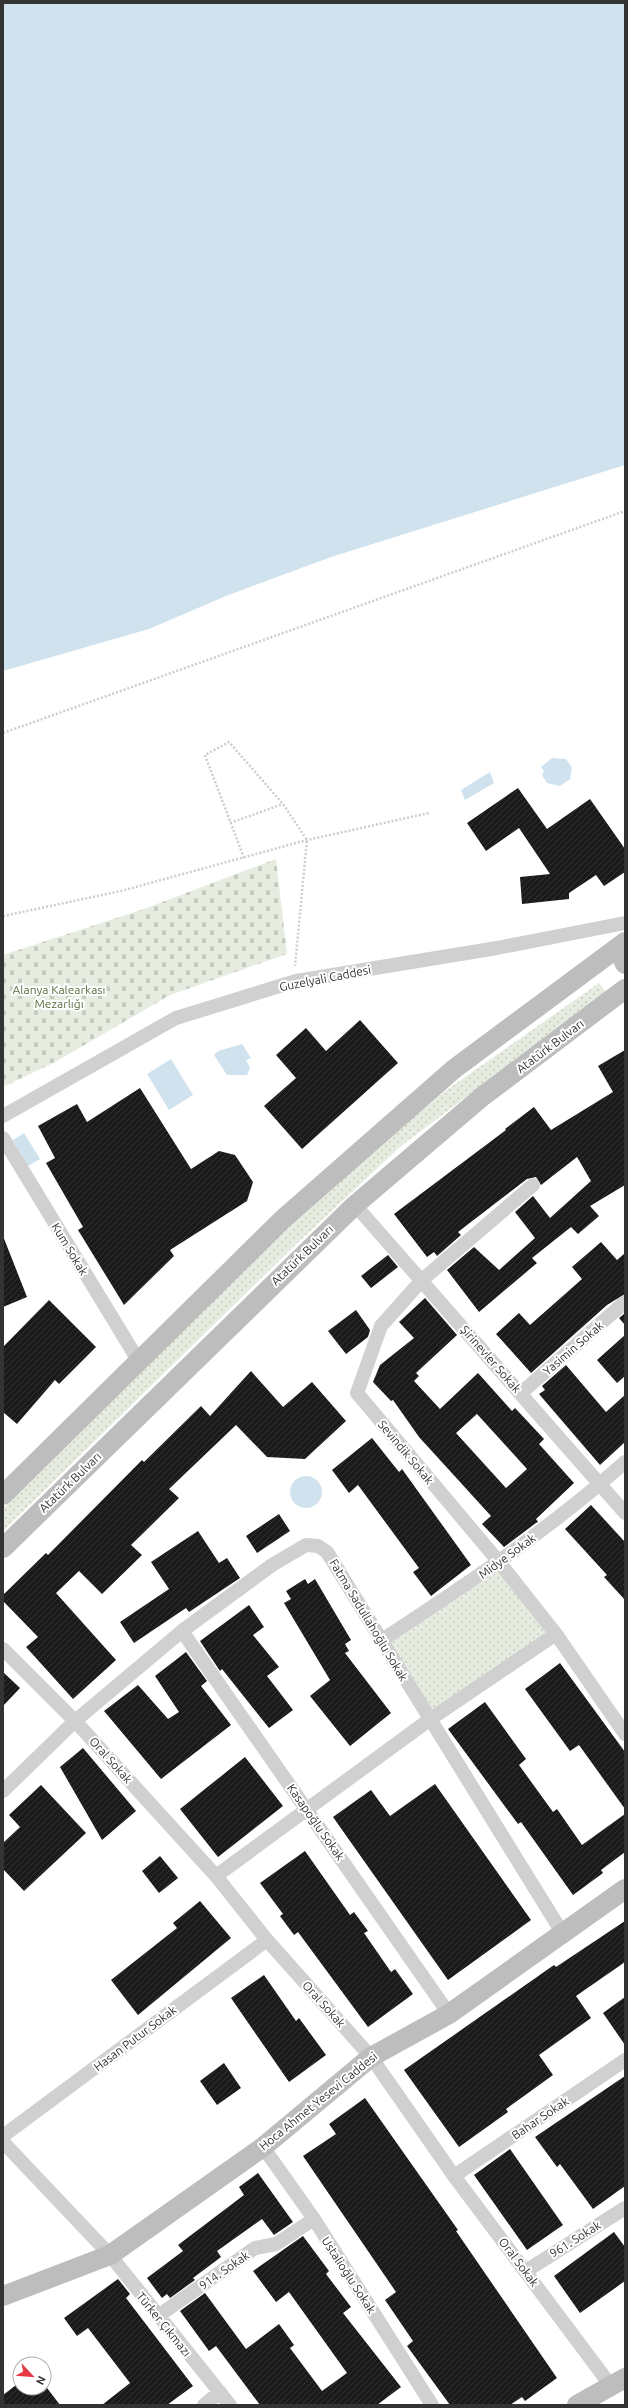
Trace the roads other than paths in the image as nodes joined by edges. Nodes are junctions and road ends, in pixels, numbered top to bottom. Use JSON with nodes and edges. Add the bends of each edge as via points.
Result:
{"nodes":[{"id":1,"x":625,"y":923,"type":"edge"},
{"id":2,"x":623,"y":951,"type":"edge"},
{"id":3,"x":620,"y":999,"type":"edge"},
{"id":4,"x":3,"y":1116,"type":"edge"},
{"id":5,"x":3,"y":1138,"type":"edge"},
{"id":6,"x":533,"y":1185,"type":"dead end"},
{"id":7,"x":355,"y":1205,"type":"junction"},
{"id":8,"x":422,"y":1280,"type":"junction"},
{"id":9,"x":625,"y":1302,"type":"edge"},
{"id":10,"x":138,"y":1360,"type":"junction"},
{"id":11,"x":521,"y":1393,"type":"junction"},
{"id":12,"x":625,"y":1462,"type":"edge"},
{"id":13,"x":599,"y":1486,"type":"junction"},
{"id":14,"x":3,"y":1495,"type":"edge"},
{"id":15,"x":625,"y":1513,"type":"edge"},
{"id":16,"x":3,"y":1548,"type":"edge"},
{"id":17,"x":499,"y":1562,"type":"junction"},
{"id":18,"x":182,"y":1631,"type":"junction"},
{"id":19,"x":556,"y":1634,"type":"junction"},
{"id":20,"x":382,"y":1640,"type":"junction"},
{"id":21,"x":3,"y":1649,"type":"edge"},
{"id":22,"x":429,"y":1720,"type":"junction"},
{"id":23,"x":75,"y":1721,"type":"junction"},
{"id":24,"x":625,"y":1734,"type":"edge"},
{"id":25,"x":3,"y":1791,"type":"edge"},
{"id":26,"x":308,"y":1810,"type":"junction"},
{"id":27,"x":216,"y":1876,"type":"junction"},
{"id":28,"x":625,"y":1889,"type":"edge"},
{"id":29,"x":563,"y":1934,"type":"junction"},
{"id":30,"x":267,"y":1940,"type":"junction"},
{"id":31,"x":449,"y":2014,"type":"junction"},
{"id":32,"x":371,"y":2057,"type":"junction"},
{"id":33,"x":625,"y":2060,"type":"edge"},
{"id":34,"x":3,"y":2136,"type":"edge"},
{"id":35,"x":3,"y":2142,"type":"edge"},
{"id":36,"x":263,"y":2147,"type":"junction"},
{"id":37,"x":454,"y":2176,"type":"junction"},
{"id":38,"x":625,"y":2208,"type":"edge"},
{"id":39,"x":314,"y":2219,"type":"junction"},
{"id":40,"x":110,"y":2254,"type":"junction"},
{"id":41,"x":526,"y":2271,"type":"junction"},
{"id":42,"x":3,"y":2296,"type":"edge"},
{"id":43,"x":158,"y":2316,"type":"junction"},
{"id":44,"x":618,"y":2382,"type":"edge"},
{"id":45,"x":220,"y":2392,"type":"junction"},
{"id":46,"x":586,"y":2403,"type":"edge"},
{"id":47,"x":204,"y":2405,"type":"edge"},
{"id":48,"x":230,"y":2405,"type":"edge"},
{"id":49,"x":432,"y":2405,"type":"edge"}],
"edges":[{"from":1,"to":4,"type":"street","name":"Guzelyali Caddesi","via":[[497,948],[296,981],[176,1018]]},
{"from":2,"to":10,"type":"street","via":[[454,1069],[283,1219]]},
{"from":3,"to":7,"type":"street","name":"Atatürk Bulvarı","via":[[483,1096]]},
{"from":5,"to":10,"type":"street","name":"Kum Sokak"},
{"from":6,"to":8,"type":"street","name":"Sevindik Sokak"},
{"from":7,"to":8,"type":"street","name":"Şirinevler Sokak"},
{"from":7,"to":16,"type":"street","name":"Atatürk Bulvarı"},
{"from":8,"to":11,"type":"street","name":"Şirinevler Sokak"},
{"from":8,"to":17,"type":"street","name":"Sevindik Sokak","via":[[381,1326],[356,1393]]},
{"from":9,"to":11,"type":"street","name":"Yasimin Sokak"},
{"from":10,"to":14,"type":"street"},
{"from":11,"to":13,"type":"street","name":"Şirinevler Sokak"},
{"from":12,"to":13,"type":"street","name":"Midye Sokak"},
{"from":13,"to":15,"type":"street","name":"Şirinevler Sokak"},
{"from":13,"to":17,"type":"street","name":"Midye Sokak"},
{"from":17,"to":19,"type":"street","name":"Sevindik Sokak"},
{"from":17,"to":20,"type":"street","name":"Midye Sokak"},
{"from":18,"to":20,"type":"street","name":"Fatma Sadullahoğlu Sokak","via":[[272,1565],[306,1544],[327,1552]]},
{"from":18,"to":23,"type":"street","name":"Fatma Sadullahoğlu Sokak"},
{"from":18,"to":26,"type":"street","name":"Kasapoğlu Sokak"},
{"from":19,"to":22,"type":"street"},
{"from":19,"to":24,"type":"street","name":"Sevindik Sokak"},
{"from":20,"to":22,"type":"street","name":"Fatma Sadullahoğlu Sokak"},
{"from":21,"to":23,"type":"street","name":"Oral Sokak"},
{"from":22,"to":26,"type":"street"},
{"from":22,"to":29,"type":"street","name":"Fatma Sadullahoğlu Sokak"},
{"from":23,"to":25,"type":"street","name":"Fatma Sadullahoğlu Sokak"},
{"from":23,"to":27,"type":"street","name":"Oral Sokak"},
{"from":26,"to":27,"type":"street"},
{"from":26,"to":31,"type":"street","name":"Kasapoğlu Sokak"},
{"from":27,"to":30,"type":"street","name":"Oral Sokak"},
{"from":28,"to":29,"type":"street","name":"Hoca Ahmet Yesevi Caddesi"},
{"from":29,"to":31,"type":"street","name":"Hoca Ahmet Yesevi Caddesi"},
{"from":30,"to":32,"type":"street","name":"Oral Sokak"},
{"from":30,"to":34,"type":"street","name":"Hasan Putur Sokak"},
{"from":31,"to":32,"type":"street","name":"Hoca Ahmet Yesevi Caddesi"},
{"from":32,"to":36,"type":"street","name":"Hoca Ahmet Yesevi Caddesi"},
{"from":32,"to":37,"type":"street","name":"Oral Sokak"},
{"from":33,"to":37,"type":"street","name":"Bahar Sokak"},
{"from":35,"to":40,"type":"street","name":"Türker Çıkmazı"},
{"from":36,"to":39,"type":"street","name":"Ustalioğlu Sokak"},
{"from":36,"to":40,"type":"street","name":"Hoca Ahmet Yesevi Caddesi"},
{"from":37,"to":41,"type":"street","name":"Oral Sokak"},
{"from":38,"to":41,"type":"street","name":"961. Sokak"},
{"from":39,"to":43,"type":"street","name":"914. Sokak","via":[[276,2244],[255,2248]]},
{"from":39,"to":49,"type":"street","name":"Ustalioğlu Sokak"},
{"from":40,"to":42,"type":"street","name":"Hoca Ahmet Yesevi Caddesi"},
{"from":40,"to":43,"type":"street","name":"Türker Çıkmazı"},
{"from":41,"to":44,"type":"street","name":"Oral Sokak"},
{"from":43,"to":45,"type":"street","name":"Türker Çıkmazı"},
{"from":44,"to":46,"type":"street"},
{"from":45,"to":47,"type":"street"},
{"from":45,"to":48,"type":"street","name":"Türker Çıkmazı"}]}
